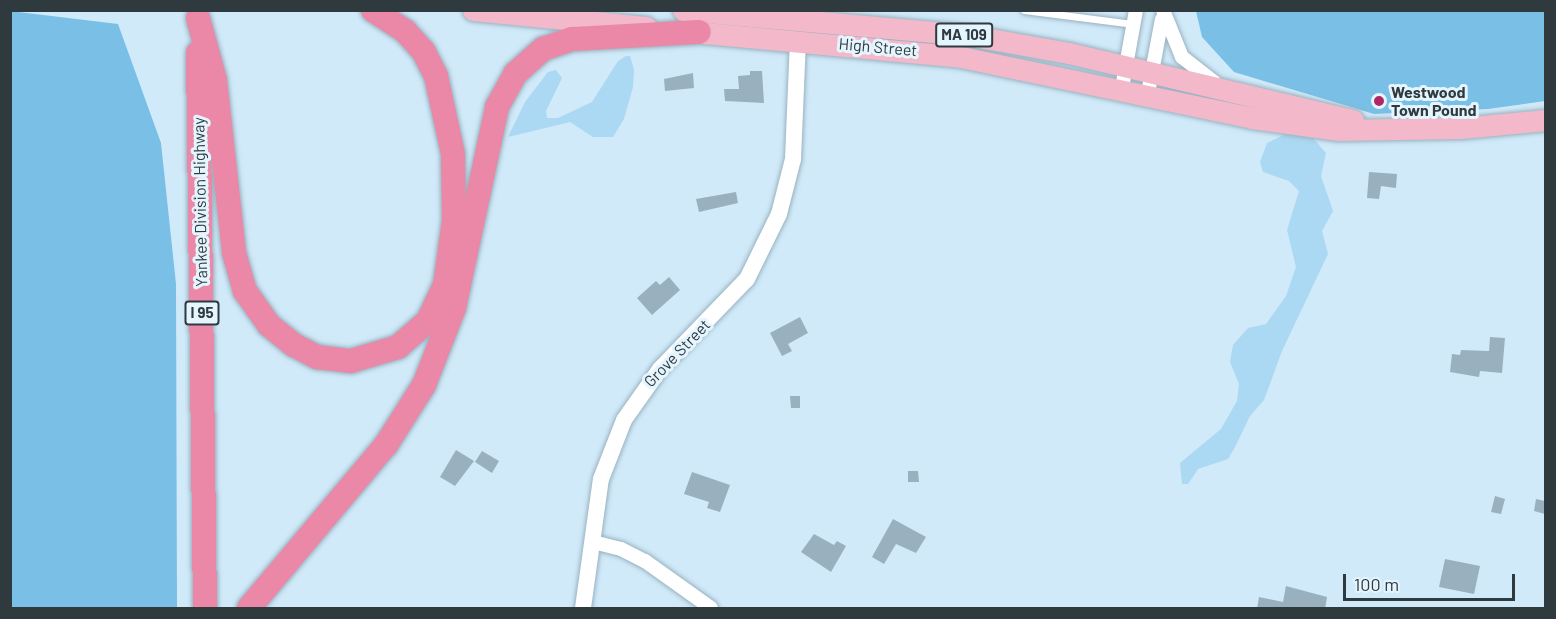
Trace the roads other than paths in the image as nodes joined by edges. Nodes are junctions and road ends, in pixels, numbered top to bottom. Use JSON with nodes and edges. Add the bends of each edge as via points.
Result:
{"nodes":[{"id":1,"x":372,"y":10,"type":"edge"},
{"id":2,"x":473,"y":10,"type":"edge"},
{"id":3,"x":683,"y":10,"type":"edge"},
{"id":4,"x":1024,"y":10,"type":"edge"},
{"id":5,"x":1163,"y":10,"type":"edge"},
{"id":6,"x":198,"y":14,"type":"edge"},
{"id":7,"x":1135,"y":17,"type":"edge"},
{"id":8,"x":699,"y":32,"type":"junction"},
{"id":9,"x":798,"y":41,"type":"junction"},
{"id":10,"x":1126,"y":66,"type":"junction"},
{"id":11,"x":1152,"y":72,"type":"junction"},
{"id":12,"x":1122,"y":88,"type":"junction"},
{"id":13,"x":1148,"y":93,"type":"junction"},
{"id":14,"x":1240,"y":94,"type":"junction"},
{"id":15,"x":1545,"y":120,"type":"edge"},
{"id":16,"x":1386,"y":128,"type":"junction"},
{"id":17,"x":593,"y":542,"type":"junction"},
{"id":18,"x":205,"y":609,"type":"edge"},
{"id":19,"x":249,"y":609,"type":"edge"},
{"id":20,"x":583,"y":609,"type":"edge"},
{"id":21,"x":711,"y":609,"type":"edge"}],
"edges":[{"from":1,"to":6,"type":"highway","via":[[405,31],[424,52],[436,76],[453,154],[454,220],[445,285],[428,321],[398,347],[351,361],[317,357],[287,341],[264,319],[241,282],[234,253],[215,80]]},
{"from":2,"to":8,"type":"main road","name":"High Street","number":"MA 109"},
{"from":3,"to":10,"type":"main road","name":"High Street","number":"MA 109","via":[[945,32]]},
{"from":4,"to":7,"type":"lane"},
{"from":5,"to":11,"type":"street"},
{"from":5,"to":14,"type":"street","via":[[1171,38],[1188,64]]},
{"from":6,"to":18,"type":"highway","name":"Yankee Division Highway","number":"I 95"},
{"from":7,"to":10,"type":"street"},
{"from":8,"to":9,"type":"main road","name":"High Street","number":"MA 109"},
{"from":8,"to":19,"type":"highway","via":[[572,39],[543,49],[515,74],[497,106],[454,308],[424,385],[386,445]]},
{"from":9,"to":12,"type":"main road","name":"High Street","number":"MA 109","via":[[931,52]]},
{"from":9,"to":17,"type":"street","name":"Grove Street","via":[[792,166],[779,214],[742,286],[660,369],[629,411],[605,462]]},
{"from":10,"to":11,"type":"main road","name":"High Street","number":"MA 109"},
{"from":10,"to":12,"type":"street"},
{"from":11,"to":13,"type":"street"},
{"from":11,"to":14,"type":"main road","name":"High Street","number":"MA 109"},
{"from":12,"to":13,"type":"main road","name":"High Street","number":"MA 109"},
{"from":13,"to":16,"type":"main road","name":"High Street","number":"MA 109","via":[[1295,125],[1336,130]]},
{"from":14,"to":16,"type":"main road","name":"High Street","number":"MA 109"},
{"from":15,"to":16,"type":"main road","name":"High Street","number":"MA 109","via":[[1461,128]]},
{"from":17,"to":20,"type":"street","name":"Grove Street"},
{"from":17,"to":21,"type":"street","via":[[621,549],[645,561]]}]}
